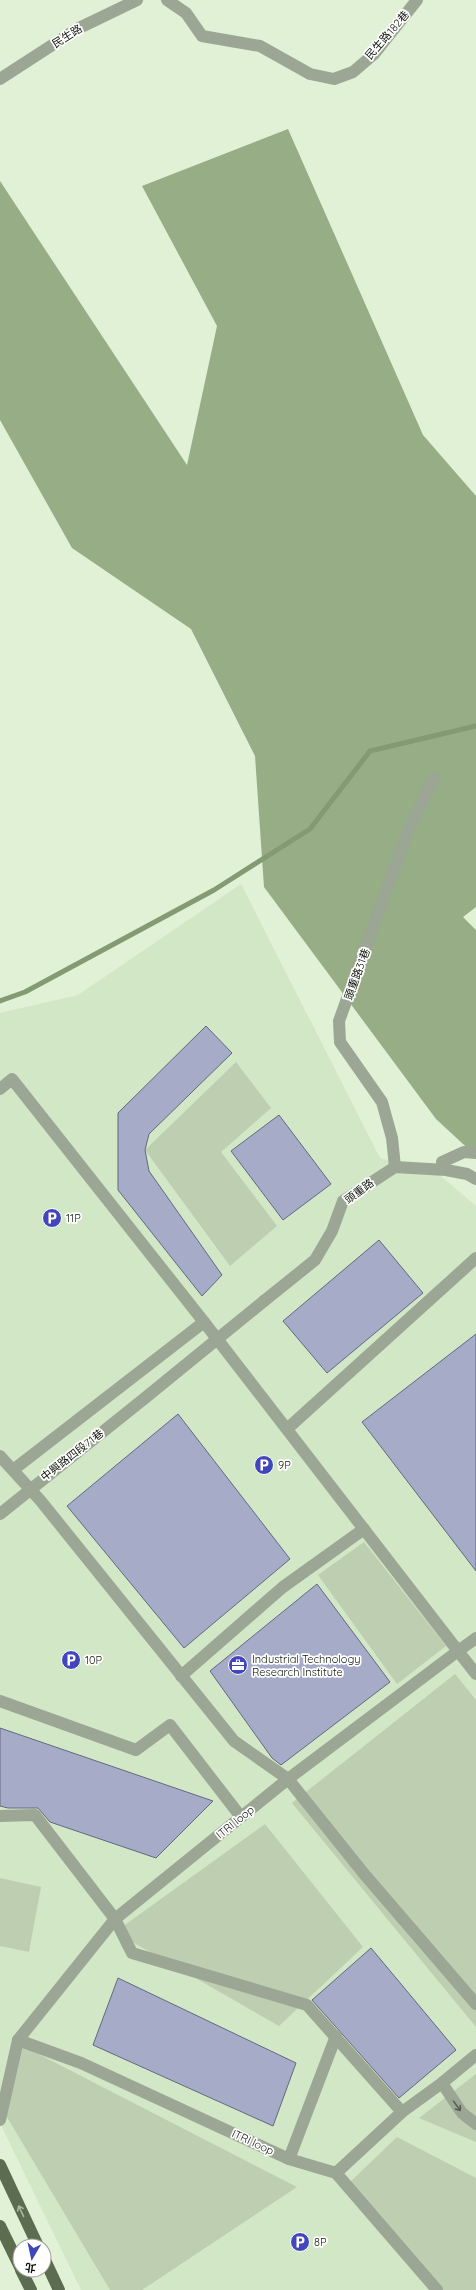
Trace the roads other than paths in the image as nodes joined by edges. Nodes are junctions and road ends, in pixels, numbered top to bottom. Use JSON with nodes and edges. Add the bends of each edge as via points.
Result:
{"nodes":[{"id":1,"x":137,"y":0,"type":"edge"},
{"id":2,"x":167,"y":0,"type":"edge"},
{"id":3,"x":417,"y":0,"type":"edge"},
{"id":4,"x":0,"y":79,"type":"edge"},
{"id":5,"x":434,"y":778,"type":"dead end"},
{"id":6,"x":0,"y":1089,"type":"edge"},
{"id":7,"x":476,"y":1153,"type":"edge"},
{"id":8,"x":442,"y":1162,"type":"dead end"},
{"id":9,"x":395,"y":1167,"type":"junction"},
{"id":10,"x":476,"y":1178,"type":"edge"},
{"id":11,"x":476,"y":1258,"type":"edge"},
{"id":12,"x":204,"y":1322,"type":"junction"},
{"id":13,"x":145,"y":1398,"type":"joint"},
{"id":14,"x":287,"y":1429,"type":"junction"},
{"id":15,"x":0,"y":1456,"type":"edge"},
{"id":16,"x":13,"y":1470,"type":"junction"},
{"id":17,"x":29,"y":1488,"type":"junction"},
{"id":18,"x":0,"y":1514,"type":"edge"},
{"id":19,"x":364,"y":1528,"type":"junction"},
{"id":20,"x":476,"y":1638,"type":"edge"},
{"id":21,"x":458,"y":1651,"type":"junction"},
{"id":22,"x":476,"y":1674,"type":"edge"},
{"id":23,"x":181,"y":1676,"type":"junction"},
{"id":24,"x":0,"y":1701,"type":"edge"},
{"id":25,"x":288,"y":1779,"type":"junction"},
{"id":26,"x":0,"y":1816,"type":"edge"},
{"id":27,"x":241,"y":1816,"type":"junction"},
{"id":28,"x":115,"y":1919,"type":"junction"},
{"id":29,"x":476,"y":2004,"type":"edge"},
{"id":30,"x":336,"y":2036,"type":"junction"},
{"id":31,"x":18,"y":2040,"type":"junction"},
{"id":32,"x":476,"y":2055,"type":"edge"},
{"id":33,"x":442,"y":2083,"type":"junction"},
{"id":34,"x":402,"y":2112,"type":"junction"},
{"id":35,"x":0,"y":2120,"type":"edge"},
{"id":36,"x":476,"y":2124,"type":"edge"},
{"id":37,"x":289,"y":2159,"type":"junction"},
{"id":38,"x":0,"y":2165,"type":"edge"},
{"id":39,"x":336,"y":2173,"type":"junction"},
{"id":40,"x":0,"y":2226,"type":"edge"},
{"id":41,"x":34,"y":2238,"type":"edge"},
{"id":42,"x":12,"y":2251,"type":"edge"},
{"id":43,"x":52,"y":2275,"type":"edge"},
{"id":44,"x":25,"y":2278,"type":"edge"},
{"id":45,"x":31,"y":2290,"type":"edge"},
{"id":46,"x":59,"y":2290,"type":"edge"},
{"id":47,"x":437,"y":2290,"type":"edge"}],
"edges":[{"from":1,"to":4,"type":"street","name":"民生路","via":[[77,29]]},
{"from":2,"to":3,"type":"street","name":"民生路182巷","via":[[186,13],[202,36],[260,46],[310,74],[334,79],[353,72],[374,54]]},
{"from":5,"to":9,"type":"street","name":"頭重路31巷","via":[[408,831],[340,1021],[340,1042],[382,1102],[392,1138]]},
{"from":6,"to":12,"type":"street","via":[[12,1079]]},
{"from":7,"to":8,"type":"street","via":[[464,1152]]},
{"from":9,"to":10,"type":"street","via":[[446,1170]]},
{"from":9,"to":13,"type":"street","name":"頭重路","bridge":true,"via":[[343,1201],[332,1231],[315,1260]]},
{"from":11,"to":14,"type":"street"},
{"from":12,"to":14,"type":"street"},
{"from":12,"to":16,"type":"street"},
{"from":13,"to":17,"type":"street","name":"中興路四段71巷"},
{"from":14,"to":19,"type":"street"},
{"from":15,"to":16,"type":"street"},
{"from":16,"to":17,"type":"street"},
{"from":17,"to":18,"type":"street","name":"中興路四段71巷"},
{"from":17,"to":23,"type":"street"},
{"from":19,"to":21,"type":"street"},
{"from":19,"to":23,"type":"street","via":[[283,1587]]},
{"from":20,"to":21,"type":"street","name":"ITRI loop"},
{"from":21,"to":22,"type":"street"},
{"from":21,"to":25,"type":"street","name":"ITRI loop"},
{"from":23,"to":25,"type":"street","via":[[234,1741]]},
{"from":24,"to":27,"type":"street","via":[[136,1750],[170,1725]]},
{"from":25,"to":27,"type":"street","name":"ITRI loop"},
{"from":25,"to":29,"type":"street","via":[[365,1875]]},
{"from":26,"to":28,"type":"street","via":[[36,1815]]},
{"from":27,"to":28,"type":"street","name":"ITRI loop"},
{"from":28,"to":30,"type":"street","via":[[132,1953],[307,2005]]},
{"from":28,"to":31,"type":"street","name":"ITRI loop"},
{"from":30,"to":34,"type":"street"},
{"from":30,"to":37,"type":"street"},
{"from":31,"to":35,"type":"street","name":"ITRI loop"},
{"from":31,"to":37,"type":"street","name":"ITRI loop","via":[[81,2063]]},
{"from":32,"to":33,"type":"street"},
{"from":33,"to":34,"type":"street"},
{"from":33,"to":36,"type":"street","one_way":true,"via":[[462,2113]]},
{"from":34,"to":39,"type":"street"},
{"from":37,"to":39,"type":"street","name":"ITRI loop"},
{"from":41,"to":38,"type":"main road","one_way":true},
{"from":39,"to":47,"type":"street"},
{"from":40,"to":42,"type":"main road"},
{"from":43,"to":46,"type":"main road"},
{"from":44,"to":45,"type":"main road"}]}
